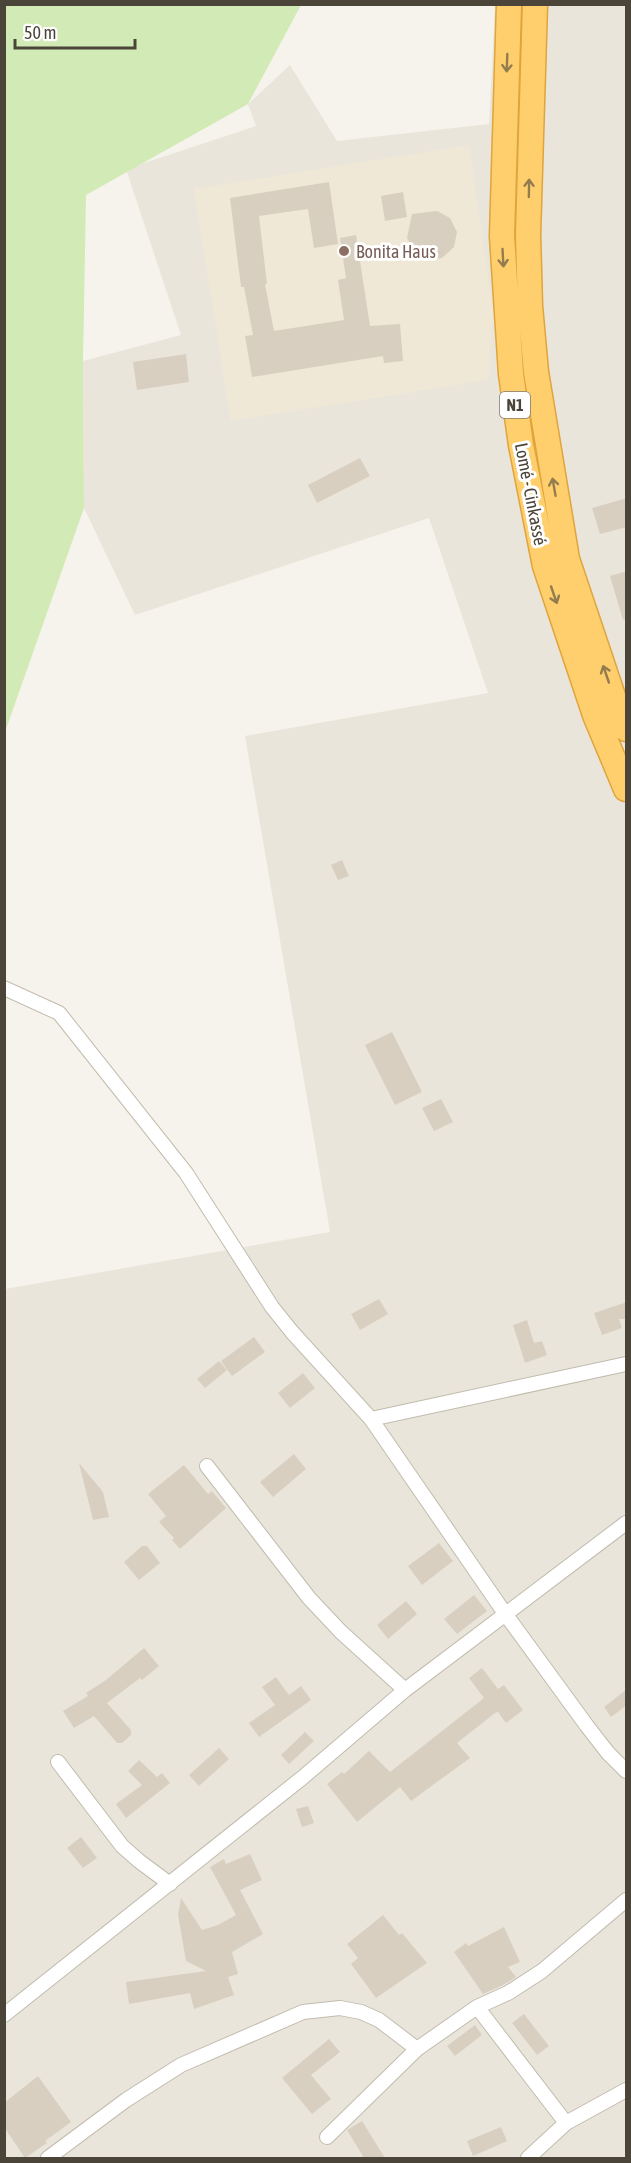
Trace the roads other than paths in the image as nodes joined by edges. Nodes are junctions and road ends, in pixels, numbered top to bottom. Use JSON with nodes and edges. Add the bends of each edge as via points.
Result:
{"nodes":[{"id":1,"x":509,"y":4,"type":"edge"},
{"id":2,"x":535,"y":4,"type":"edge"},
{"id":3,"x":567,"y":559,"type":"junction"},
{"id":4,"x":545,"y":566,"type":"junction"},
{"id":5,"x":627,"y":729,"type":"edge"},
{"id":6,"x":627,"y":789,"type":"edge"},
{"id":7,"x":4,"y":988,"type":"edge"},
{"id":8,"x":627,"y":1364,"type":"edge"},
{"id":9,"x":371,"y":1419,"type":"junction"},
{"id":10,"x":207,"y":1466,"type":"dead end"},
{"id":11,"x":627,"y":1523,"type":"edge"},
{"id":12,"x":506,"y":1615,"type":"junction"},
{"id":13,"x":405,"y":1690,"type":"junction"},
{"id":14,"x":58,"y":1762,"type":"dead end"},
{"id":15,"x":627,"y":1772,"type":"edge"},
{"id":16,"x":170,"y":1884,"type":"junction"},
{"id":17,"x":627,"y":1900,"type":"edge"},
{"id":18,"x":477,"y":2007,"type":"junction"},
{"id":19,"x":5,"y":2013,"type":"edge"},
{"id":20,"x":417,"y":2049,"type":"junction"},
{"id":21,"x":627,"y":2090,"type":"edge"},
{"id":22,"x":566,"y":2123,"type":"junction"},
{"id":23,"x":327,"y":2138,"type":"dead end"},
{"id":24,"x":48,"y":2158,"type":"edge"},
{"id":25,"x":528,"y":2158,"type":"edge"}],
"edges":[{"from":1,"to":4,"type":"highway","name":"Lomé - Cinkassé","number":"N1","one_way":true,"via":[[502,236],[506,307],[521,445]]},
{"from":3,"to":2,"type":"highway","name":"Lomé - Cinkassé","number":"N1","one_way":true,"via":[[536,372],[531,306],[529,163]]},
{"from":3,"to":4,"type":"highway"},
{"from":5,"to":3,"type":"highway","name":"Lomé - Cinkassé","number":"N1","one_way":true},
{"from":4,"to":6,"type":"highway","name":"Lomé - Cinkassé","number":"N1","one_way":true,"via":[[595,716]]},
{"from":7,"to":9,"type":"street","via":[[59,1012],[186,1173],[272,1307]]},
{"from":8,"to":9,"type":"street"},
{"from":9,"to":12,"type":"street"},
{"from":10,"to":13,"type":"street","via":[[309,1598],[340,1632]]},
{"from":11,"to":12,"type":"street"},
{"from":12,"to":13,"type":"street"},
{"from":12,"to":15,"type":"street","via":[[608,1753]]},
{"from":13,"to":16,"type":"street"},
{"from":14,"to":16,"type":"street","via":[[122,1846]]},
{"from":16,"to":19,"type":"street"},
{"from":17,"to":18,"type":"street","via":[[542,1971]]},
{"from":18,"to":20,"type":"street"},
{"from":18,"to":22,"type":"street"},
{"from":20,"to":23,"type":"street"},
{"from":20,"to":24,"type":"street","via":[[379,2020],[361,2012],[340,2008],[303,2012],[182,2065],[126,2100]]},
{"from":21,"to":22,"type":"street"},
{"from":22,"to":25,"type":"street"}]}
